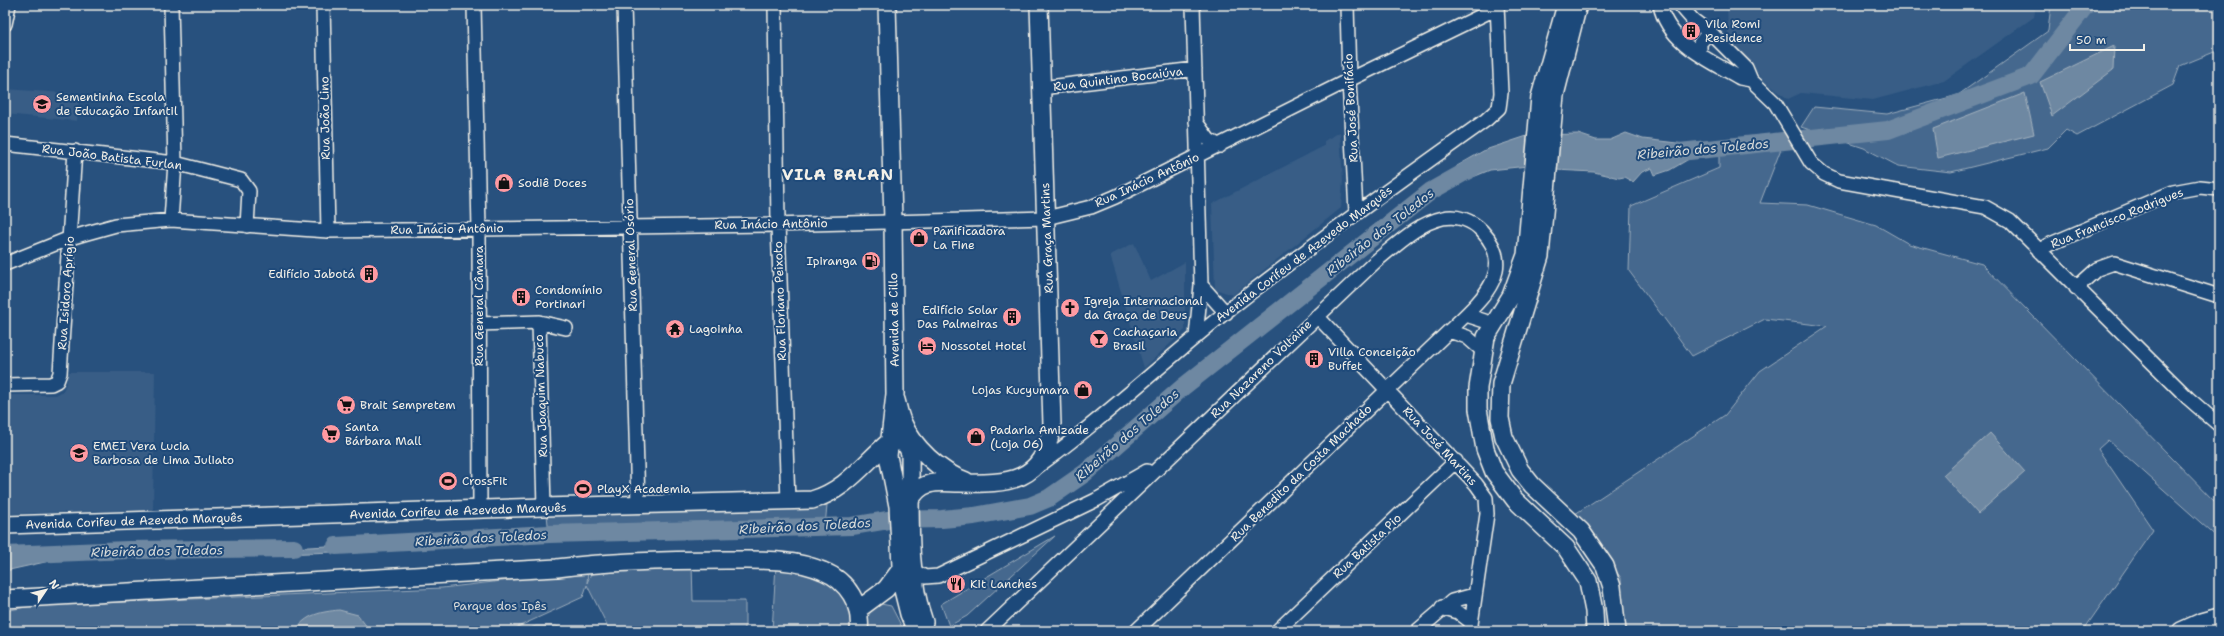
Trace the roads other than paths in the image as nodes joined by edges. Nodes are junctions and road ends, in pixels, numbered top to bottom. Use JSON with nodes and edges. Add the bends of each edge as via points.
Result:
{"nodes":[{"id":1,"x":9,"y":5,"type":"edge"},
{"id":2,"x":171,"y":5,"type":"edge"},
{"id":3,"x":323,"y":5,"type":"edge"},
{"id":4,"x":474,"y":5,"type":"edge"},
{"id":5,"x":624,"y":5,"type":"edge"},
{"id":6,"x":775,"y":5,"type":"edge"},
{"id":7,"x":887,"y":5,"type":"edge"},
{"id":8,"x":1039,"y":5,"type":"edge"},
{"id":9,"x":1193,"y":5,"type":"edge"},
{"id":10,"x":1347,"y":5,"type":"edge"},
{"id":11,"x":1566,"y":5,"type":"edge"},
{"id":12,"x":1578,"y":5,"type":"edge"},
{"id":13,"x":1660,"y":5,"type":"edge"},
{"id":14,"x":1680,"y":5,"type":"edge"},
{"id":15,"x":1497,"y":7,"type":"edge"},
{"id":16,"x":5,"y":24,"type":"edge"},
{"id":17,"x":1713,"y":34,"type":"junction"},
{"id":18,"x":1700,"y":54,"type":"junction"},
{"id":19,"x":1195,"y":69,"type":"junction"},
{"id":20,"x":1349,"y":80,"type":"junction"},
{"id":21,"x":1751,"y":80,"type":"junction"},
{"id":22,"x":1041,"y":88,"type":"junction"},
{"id":23,"x":1544,"y":117,"type":"junction"},
{"id":24,"x":1196,"y":122,"type":"junction"},
{"id":25,"x":5,"y":144,"type":"edge"},
{"id":26,"x":1220,"y":146,"type":"junction"},
{"id":27,"x":75,"y":151,"type":"junction"},
{"id":28,"x":1197,"y":157,"type":"junction"},
{"id":29,"x":175,"y":164,"type":"junction"},
{"id":30,"x":1540,"y":186,"type":"junction"},
{"id":31,"x":2219,"y":189,"type":"edge"},
{"id":32,"x":1356,"y":212,"type":"junction"},
{"id":33,"x":1046,"y":218,"type":"junction"},
{"id":34,"x":171,"y":220,"type":"junction"},
{"id":35,"x":893,"y":221,"type":"junction"},
{"id":36,"x":778,"y":224,"type":"junction"},
{"id":37,"x":247,"y":226,"type":"junction"},
{"id":38,"x":630,"y":226,"type":"junction"},
{"id":39,"x":479,"y":229,"type":"junction"},
{"id":40,"x":328,"y":231,"type":"junction"},
{"id":41,"x":70,"y":238,"type":"junction"},
{"id":42,"x":2039,"y":251,"type":"junction"},
{"id":43,"x":5,"y":264,"type":"edge"},
{"id":44,"x":1201,"y":286,"type":"junction"},
{"id":45,"x":2076,"y":288,"type":"junction"},
{"id":46,"x":2219,"y":296,"type":"edge"},
{"id":47,"x":1226,"y":313,"type":"junction"},
{"id":48,"x":1466,"y":315,"type":"junction"},
{"id":49,"x":1317,"y":316,"type":"junction"},
{"id":50,"x":539,"y":322,"type":"junction"},
{"id":51,"x":479,"y":324,"type":"junction"},
{"id":52,"x":1494,"y":324,"type":"junction"},
{"id":53,"x":566,"y":328,"type":"dead end"},
{"id":54,"x":1449,"y":331,"type":"junction"},
{"id":55,"x":1196,"y":337,"type":"junction"},
{"id":56,"x":1483,"y":351,"type":"junction"},
{"id":57,"x":1506,"y":364,"type":"junction"},
{"id":58,"x":5,"y":385,"type":"edge"},
{"id":59,"x":1387,"y":390,"type":"junction"},
{"id":60,"x":895,"y":394,"type":"junction"},
{"id":61,"x":1052,"y":425,"type":"junction"},
{"id":62,"x":2219,"y":425,"type":"edge"},
{"id":63,"x":1078,"y":437,"type":"junction"},
{"id":64,"x":889,"y":442,"type":"junction"},
{"id":65,"x":1167,"y":459,"type":"junction"},
{"id":66,"x":1456,"y":461,"type":"junction"},
{"id":67,"x":1036,"y":468,"type":"junction"},
{"id":68,"x":973,"y":483,"type":"junction"},
{"id":69,"x":1096,"y":500,"type":"junction"},
{"id":70,"x":788,"y":501,"type":"junction"},
{"id":71,"x":638,"y":504,"type":"junction"},
{"id":72,"x":906,"y":504,"type":"junction"},
{"id":73,"x":544,"y":507,"type":"junction"},
{"id":74,"x":480,"y":510,"type":"junction"},
{"id":75,"x":1106,"y":516,"type":"junction"},
{"id":76,"x":5,"y":525,"type":"edge"},
{"id":77,"x":908,"y":570,"type":"junction"},
{"id":78,"x":1474,"y":595,"type":"junction"},
{"id":79,"x":6,"y":599,"type":"edge"},
{"id":80,"x":1442,"y":607,"type":"junction"},
{"id":81,"x":859,"y":609,"type":"junction"},
{"id":82,"x":2219,"y":617,"type":"edge"},
{"id":83,"x":1470,"y":627,"type":"edge"},
{"id":84,"x":859,"y":631,"type":"edge"},
{"id":85,"x":916,"y":631,"type":"edge"},
{"id":86,"x":926,"y":631,"type":"edge"},
{"id":87,"x":987,"y":631,"type":"edge"},
{"id":88,"x":1136,"y":631,"type":"edge"},
{"id":89,"x":1277,"y":631,"type":"edge"},
{"id":90,"x":1417,"y":631,"type":"edge"},
{"id":91,"x":1595,"y":631,"type":"edge"},
{"id":92,"x":1617,"y":631,"type":"edge"},
{"id":93,"x":2181,"y":631,"type":"edge"}],
"edges":[{"from":1,"to":16,"type":"street"},
{"from":2,"to":29,"type":"street"},
{"from":3,"to":40,"type":"street","name":"Rua João Lino"},
{"from":4,"to":39,"type":"street","name":"Rua General Câmara"},
{"from":5,"to":38,"type":"street","name":"Rua General Osório"},
{"from":6,"to":36,"type":"street","name":"Rua Floriano Peixoto"},
{"from":7,"to":35,"type":"main road","name":"Avenida de Cillo"},
{"from":8,"to":22,"type":"main road","name":"Rua Graça Martins"},
{"from":9,"to":19,"type":"street"},
{"from":10,"to":20,"type":"street","name":"Rua José Bonifácio"},
{"from":11,"to":23,"type":"main road","via":[[1544,79]]},
{"from":12,"to":23,"type":"main road","via":[[1555,95]]},
{"from":13,"to":18,"type":"street","via":[[1664,19],[1674,35]]},
{"from":14,"to":17,"type":"street","via":[[1693,20]]},
{"from":15,"to":20,"type":"street","name":"Rua Inácio Antônio"},
{"from":15,"to":32,"type":"street","name":"Avenida Corifeu de Azevedo Marquês","via":[[1501,93],[1499,108],[1486,120]]},
{"from":17,"to":18,"type":"street","via":[[1700,42]]},
{"from":17,"to":21,"type":"street","via":[[1746,68]]},
{"from":18,"to":21,"type":"street","via":[[1740,78]]},
{"from":19,"to":22,"type":"street","name":"Rua Quintino Bocaiúva"},
{"from":19,"to":24,"type":"street"},
{"from":20,"to":26,"type":"street","name":"Rua Inácio Antônio"},
{"from":20,"to":32,"type":"street","name":"Rua José Bonifácio"},
{"from":21,"to":42,"type":"street","via":[[1775,103],[1802,150],[1817,169],[1839,181],[1993,210],[2010,221]]},
{"from":22,"to":33,"type":"main road","name":"Rua Graça Martins"},
{"from":23,"to":30,"type":"main road"},
{"from":24,"to":26,"type":"street","via":[[1209,140]]},
{"from":24,"to":28,"type":"street"},
{"from":25,"to":27,"type":"street","name":"Rua João Batista Furlan"},
{"from":26,"to":28,"type":"street","name":"Rua Inácio Antônio"},
{"from":27,"to":29,"type":"street","name":"Rua João Batista Furlan"},
{"from":27,"to":41,"type":"street","name":"Rua Isidoro Aprígio"},
{"from":28,"to":33,"type":"street","name":"Rua Inácio Antônio","via":[[1115,198]]},
{"from":28,"to":44,"type":"street"},
{"from":29,"to":34,"type":"street"},
{"from":29,"to":37,"type":"street","name":"Rua João Batista Furlan","via":[[241,180],[246,185],[250,199]]},
{"from":30,"to":52,"type":"main road","via":[[1526,255],[1511,296]]},
{"from":30,"to":57,"type":"main road","via":[[1540,256]]},
{"from":31,"to":42,"type":"street","name":"Rua Francisco Rodrigues","via":[[2200,187],[2173,192]]},
{"from":32,"to":47,"type":"street","name":"Avenida Corifeu de Azevedo Marquês"},
{"from":33,"to":35,"type":"street","name":"Rua Inácio Antônio"},
{"from":33,"to":61,"type":"main road","name":"Rua Graça Martins"},
{"from":34,"to":37,"type":"street","name":"Rua Inácio Antônio"},
{"from":34,"to":41,"type":"street","name":"Rua Inácio Antônio","via":[[116,225]]},
{"from":35,"to":36,"type":"street","name":"Rua Inácio Antônio"},
{"from":35,"to":60,"type":"main road","name":"Avenida de Cillo"},
{"from":36,"to":38,"type":"street","name":"Rua Inácio Antônio"},
{"from":36,"to":70,"type":"street","name":"Rua Floriano Peixoto"},
{"from":37,"to":40,"type":"street","name":"Rua Inácio Antônio"},
{"from":38,"to":39,"type":"street","name":"Rua Inácio Antônio"},
{"from":38,"to":71,"type":"street","name":"Rua General Osório"},
{"from":39,"to":40,"type":"street","name":"Rua Inácio Antônio"},
{"from":39,"to":51,"type":"street","name":"Rua General Câmara"},
{"from":41,"to":43,"type":"street","name":"Rua Inácio Antônio"},
{"from":41,"to":58,"type":"street","name":"Rua Isidoro Aprígio","via":[[60,373],[57,381],[51,384]]},
{"from":42,"to":45,"type":"street"},
{"from":44,"to":47,"type":"street"},
{"from":44,"to":55,"type":"street"},
{"from":45,"to":46,"type":"street","via":[[2097,269],[2114,263]]},
{"from":45,"to":62,"type":"street"},
{"from":47,"to":55,"type":"street","name":"Avenida Corifeu de Azevedo Marquês"},
{"from":48,"to":49,"type":"street","name":"Rua Nazareno Voltaine","via":[[1490,288],[1496,274],[1497,259],[1493,245],[1480,229],[1469,221],[1449,217],[1435,220],[1413,232],[1376,261]]},
{"from":48,"to":52,"type":"street"},
{"from":48,"to":54,"type":"street","name":"Rua Benedito da Costa Machado"},
{"from":49,"to":59,"type":"street","name":"Rua José Martins"},
{"from":49,"to":65,"type":"street","name":"Rua Nazareno Voltaine"},
{"from":50,"to":51,"type":"street","name":"Rua Joaquim Nabuco"},
{"from":50,"to":53,"type":"street"},
{"from":50,"to":73,"type":"street","name":"Rua Joaquim Nabuco"},
{"from":51,"to":74,"type":"street","name":"Rua General Câmara"},
{"from":52,"to":56,"type":"main road","via":[[1486,337]]},
{"from":52,"to":57,"type":"main road","via":[[1507,339]]},
{"from":54,"to":56,"type":"street","via":[[1467,337]]},
{"from":54,"to":59,"type":"street","name":"Rua Benedito da Costa Machado"},
{"from":55,"to":63,"type":"street","name":"Avenida Corifeu de Azevedo Marquês"},
{"from":56,"to":91,"type":"main road","via":[[1478,409],[1485,449],[1494,472],[1505,488],[1578,563],[1588,581],[1592,596]]},
{"from":57,"to":92,"type":"main road","via":[[1499,398],[1504,437],[1520,470],[1532,485],[1581,531],[1605,566],[1612,587]]},
{"from":59,"to":66,"type":"street","name":"Rua José Martins"},
{"from":59,"to":88,"type":"street","name":"Rua Benedito da Costa Machado"},
{"from":60,"to":64,"type":"main road","name":"Avenida de Cillo"},
{"from":60,"to":68,"type":"main road","via":[[902,421],[924,452],[943,470]]},
{"from":61,"to":63,"type":"street","via":[[1056,433],[1063,438]]},
{"from":61,"to":67,"type":"main road","name":"Rua Graça Martins","via":[[1044,456]]},
{"from":63,"to":67,"type":"street","name":"Avenida Corifeu de Azevedo Marquês"},
{"from":64,"to":70,"type":"main road","name":"Avenida Corifeu de Azevedo Marquês","via":[[854,477],[834,492],[812,500]]},
{"from":64,"to":72,"type":"main road","via":[[903,443],[908,447],[910,454]]},
{"from":65,"to":69,"type":"street"},
{"from":65,"to":75,"type":"street","name":"Rua Nazareno Voltaine"},
{"from":66,"to":78,"type":"street","name":"Rua José Martins","via":[[1482,491],[1487,505]]},
{"from":66,"to":89,"type":"street","name":"Rua Batista Pio"},
{"from":67,"to":68,"type":"main road","name":"Avenida Corifeu de Azevedo Marquês","via":[[1010,481]]},
{"from":68,"to":72,"type":"main road","name":"Avenida Corifeu de Azevedo Marquês","via":[[929,484],[922,487]]},
{"from":69,"to":75,"type":"street","via":[[1103,507]]},
{"from":69,"to":77,"type":"street","via":[[938,576],[925,577]]},
{"from":70,"to":71,"type":"main road","name":"Avenida Corifeu de Azevedo Marquês"},
{"from":71,"to":73,"type":"main road","name":"Avenida Corifeu de Azevedo Marquês"},
{"from":72,"to":77,"type":"main road"},
{"from":73,"to":74,"type":"main road","name":"Avenida Corifeu de Azevedo Marquês"},
{"from":74,"to":76,"type":"main road","name":"Avenida Corifeu de Azevedo Marquês"},
{"from":75,"to":87,"type":"street","name":"Rua Nazareno Voltaine"},
{"from":77,"to":81,"type":"main road"},
{"from":77,"to":85,"type":"main road","via":[[904,599]]},
{"from":77,"to":86,"type":"main road"},
{"from":78,"to":80,"type":"street","via":[[1461,597]]},
{"from":78,"to":83,"type":"street","name":"Rua José Martins"},
{"from":79,"to":81,"type":"main road","via":[[557,568],[593,563],[751,560],[790,562],[824,571],[837,578]]},
{"from":80,"to":83,"type":"street","via":[[1458,612]]},
{"from":80,"to":90,"type":"street"},
{"from":81,"to":84,"type":"main road"},
{"from":82,"to":93,"type":"main road"}]}
